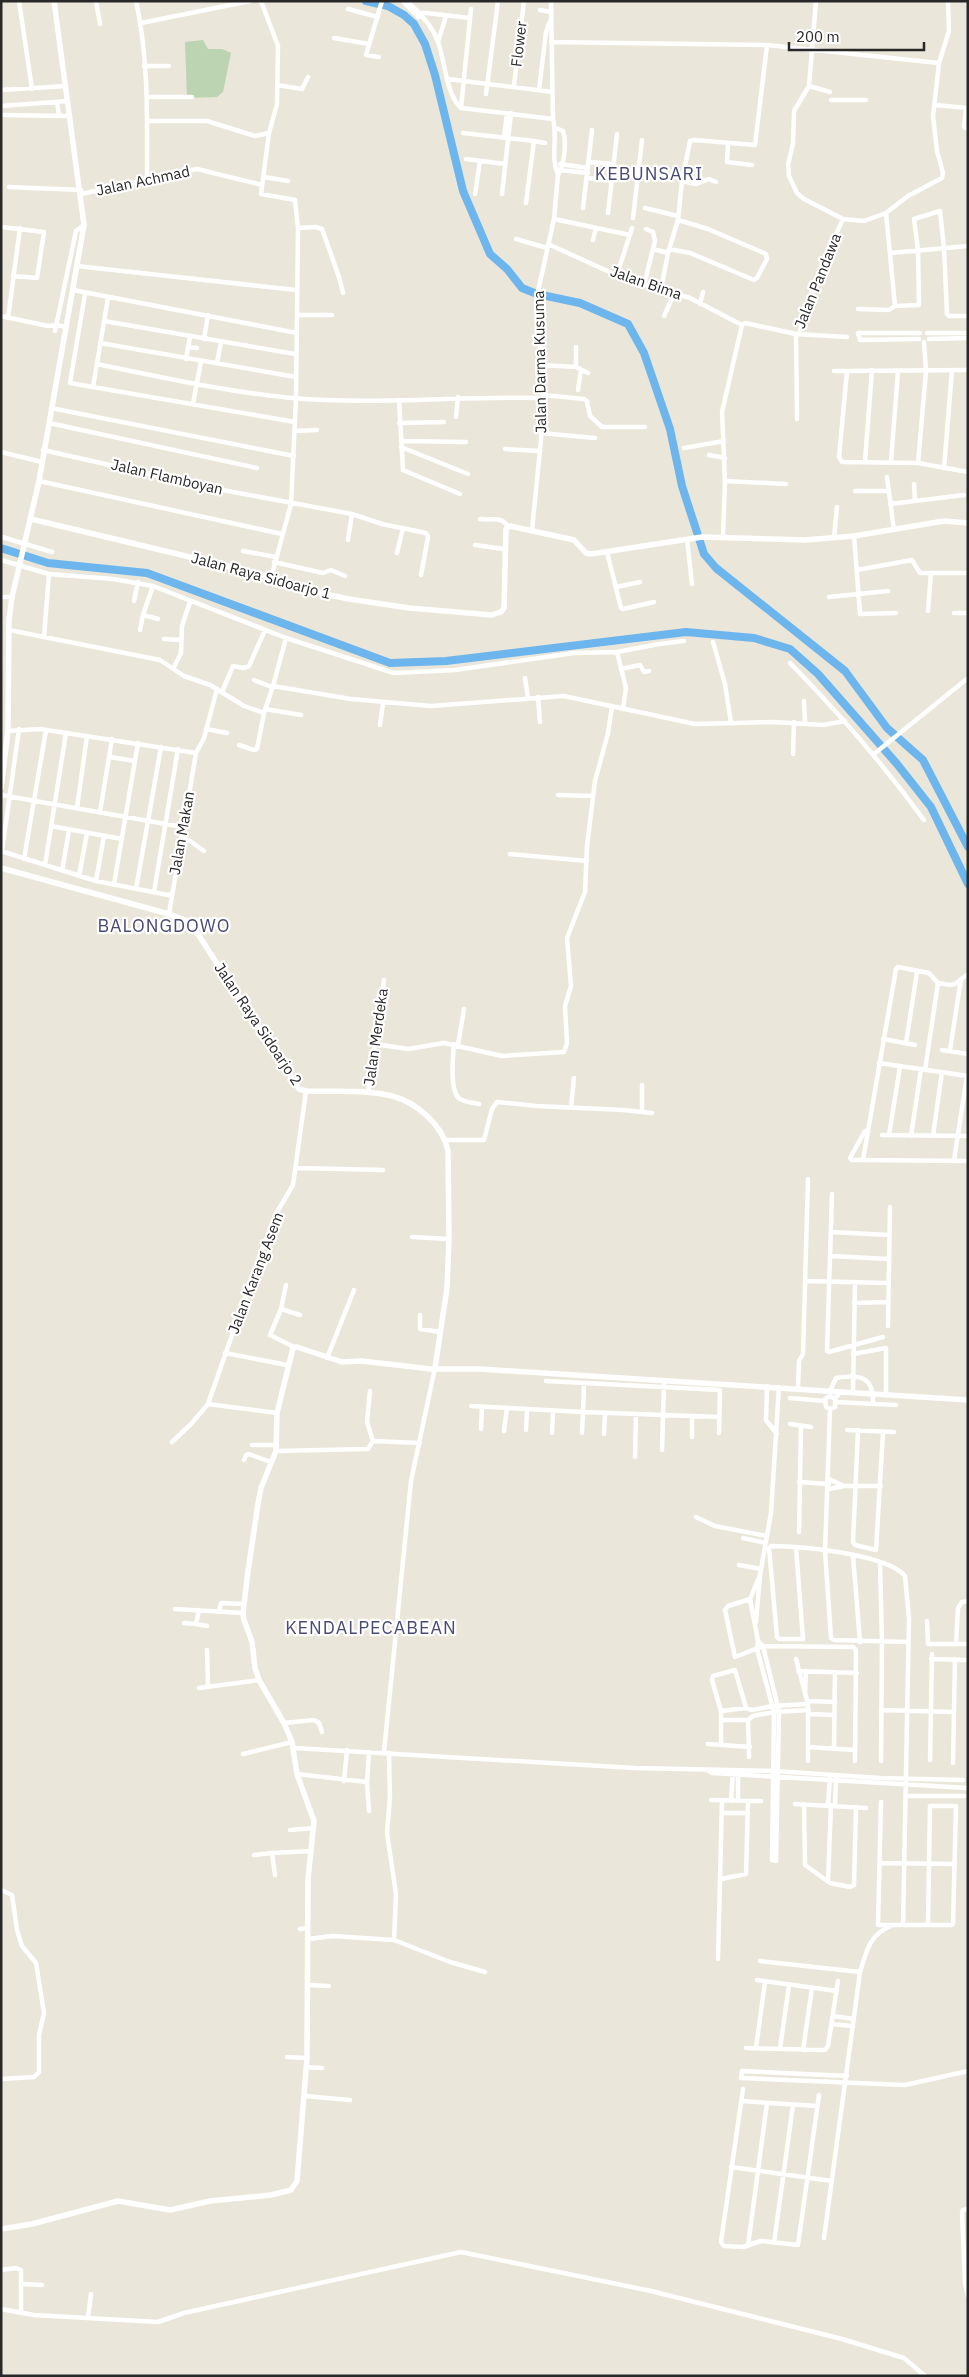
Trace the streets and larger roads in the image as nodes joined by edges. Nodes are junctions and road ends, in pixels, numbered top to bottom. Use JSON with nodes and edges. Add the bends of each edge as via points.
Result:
{"nodes":[{"id":1,"x":20,"y":1,"type":"edge"},
{"id":2,"x":54,"y":1,"type":"edge"},
{"id":3,"x":96,"y":1,"type":"edge"},
{"id":4,"x":136,"y":1,"type":"edge"},
{"id":5,"x":250,"y":1,"type":"edge"},
{"id":6,"x":261,"y":1,"type":"edge"},
{"id":7,"x":382,"y":1,"type":"edge"},
{"id":8,"x":498,"y":1,"type":"edge"},
{"id":9,"x":524,"y":1,"type":"edge"},
{"id":10,"x":551,"y":1,"type":"edge"},
{"id":11,"x":816,"y":1,"type":"edge"},
{"id":12,"x":948,"y":1,"type":"edge"},
{"id":13,"x":402,"y":2,"type":"edge"},
{"id":14,"x":410,"y":4,"type":"edge"},
{"id":15,"x":348,"y":9,"type":"dead end"},
{"id":16,"x":471,"y":9,"type":"dead end"},
{"id":17,"x":540,"y":10,"type":"dead end"},
{"id":18,"x":551,"y":12,"type":"junction"},
{"id":19,"x":420,"y":16,"type":"junction"},
{"id":20,"x":446,"y":16,"type":"junction"},
{"id":21,"x":378,"y":17,"type":"junction"},
{"id":22,"x":470,"y":18,"type":"junction"},
{"id":23,"x":551,"y":20,"type":"junction"},
{"id":24,"x":141,"y":23,"type":"junction"},
{"id":25,"x":100,"y":24,"type":"dead end"},
{"id":26,"x":334,"y":38,"type":"dead end"},
{"id":27,"x":438,"y":42,"type":"junction"},
{"id":28,"x":551,"y":42,"type":"junction"},
{"id":29,"x":369,"y":44,"type":"junction"},
{"id":30,"x":767,"y":45,"type":"junction"},
{"id":31,"x":812,"y":50,"type":"junction"},
{"id":32,"x":379,"y":57,"type":"dead end"},
{"id":33,"x":939,"y":63,"type":"junction"},
{"id":34,"x":144,"y":66,"type":"junction"},
{"id":35,"x":169,"y":66,"type":"dead end"},
{"id":36,"x":308,"y":77,"type":"dead end"},
{"id":37,"x":448,"y":79,"type":"junction"},
{"id":38,"x":463,"y":80,"type":"junction"},
{"id":39,"x":488,"y":83,"type":"junction"},
{"id":40,"x":277,"y":85,"type":"junction"},
{"id":41,"x":66,"y":86,"type":"junction"},
{"id":42,"x":514,"y":86,"type":"junction"},
{"id":43,"x":809,"y":86,"type":"junction"},
{"id":44,"x":32,"y":89,"type":"junction"},
{"id":45,"x":2,"y":90,"type":"edge"},
{"id":46,"x":539,"y":90,"type":"junction"},
{"id":47,"x":553,"y":92,"type":"junction"},
{"id":48,"x":830,"y":92,"type":"dead end"},
{"id":49,"x":486,"y":94,"type":"dead end"},
{"id":50,"x":147,"y":97,"type":"junction"},
{"id":51,"x":192,"y":97,"type":"dead end"},
{"id":52,"x":831,"y":100,"type":"dead end"},
{"id":53,"x":866,"y":100,"type":"dead end"},
{"id":54,"x":68,"y":101,"type":"junction"},
{"id":55,"x":57,"y":102,"type":"junction"},
{"id":56,"x":935,"y":105,"type":"junction"},
{"id":57,"x":1,"y":106,"type":"edge"},
{"id":58,"x":460,"y":108,"type":"junction"},
{"id":59,"x":967,"y":108,"type":"edge"},
{"id":60,"x":509,"y":113,"type":"junction"},
{"id":61,"x":1,"y":115,"type":"edge"},
{"id":62,"x":59,"y":116,"type":"junction"},
{"id":63,"x":70,"y":116,"type":"junction"},
{"id":64,"x":553,"y":119,"type":"junction"},
{"id":65,"x":147,"y":121,"type":"junction"},
{"id":66,"x":556,"y":128,"type":"junction"},
{"id":67,"x":968,"y":129,"type":"edge"},
{"id":68,"x":592,"y":130,"type":"dead end"},
{"id":69,"x":269,"y":133,"type":"junction"},
{"id":70,"x":463,"y":133,"type":"dead end"},
{"id":71,"x":617,"y":134,"type":"dead end"},
{"id":72,"x":506,"y":139,"type":"junction"},
{"id":73,"x":642,"y":140,"type":"dead end"},
{"id":74,"x":534,"y":141,"type":"junction"},
{"id":75,"x":545,"y":143,"type":"dead end"},
{"id":76,"x":728,"y":144,"type":"junction"},
{"id":77,"x":466,"y":159,"type":"dead end"},
{"id":78,"x":480,"y":161,"type":"junction"},
{"id":79,"x":589,"y":162,"type":"junction"},
{"id":80,"x":505,"y":164,"type":"junction"},
{"id":81,"x":614,"y":164,"type":"junction"},
{"id":82,"x":752,"y":165,"type":"dead end"},
{"id":83,"x":559,"y":168,"type":"junction"},
{"id":84,"x":588,"y":173,"type":"junction"},
{"id":85,"x":614,"y":173,"type":"junction"},
{"id":86,"x":638,"y":175,"type":"junction"},
{"id":87,"x":264,"y":177,"type":"junction"},
{"id":88,"x":147,"y":179,"type":"junction"},
{"id":89,"x":288,"y":181,"type":"dead end"},
{"id":90,"x":612,"y":181,"type":"junction"},
{"id":91,"x":682,"y":181,"type":"junction"},
{"id":92,"x":716,"y":182,"type":"dead end"},
{"id":93,"x":262,"y":185,"type":"junction"},
{"id":94,"x":9,"y":187,"type":"dead end"},
{"id":95,"x":81,"y":192,"type":"junction"},
{"id":96,"x":476,"y":194,"type":"dead end"},
{"id":97,"x":502,"y":194,"type":"dead end"},
{"id":98,"x":526,"y":203,"type":"dead end"},
{"id":99,"x":584,"y":208,"type":"dead end"},
{"id":100,"x":645,"y":208,"type":"dead end"},
{"id":101,"x":608,"y":213,"type":"dead end"},
{"id":102,"x":886,"y":213,"type":"junction"},
{"id":103,"x":632,"y":218,"type":"dead end"},
{"id":104,"x":678,"y":218,"type":"junction"},
{"id":105,"x":554,"y":219,"type":"junction"},
{"id":106,"x":843,"y":219,"type":"junction"},
{"id":107,"x":84,"y":225,"type":"junction"},
{"id":108,"x":1,"y":227,"type":"edge"},
{"id":109,"x":20,"y":228,"type":"junction"},
{"id":110,"x":298,"y":228,"type":"junction"},
{"id":111,"x":596,"y":228,"type":"junction"},
{"id":112,"x":632,"y":228,"type":"dead end"},
{"id":113,"x":646,"y":229,"type":"dead end"},
{"id":114,"x":630,"y":235,"type":"junction"},
{"id":115,"x":516,"y":239,"type":"dead end"},
{"id":116,"x":594,"y":240,"type":"dead end"},
{"id":117,"x":547,"y":246,"type":"junction"},
{"id":118,"x":968,"y":247,"type":"edge"},
{"id":119,"x":944,"y":248,"type":"junction"},
{"id":120,"x":653,"y":250,"type":"junction"},
{"id":121,"x":918,"y":250,"type":"junction"},
{"id":122,"x":668,"y":251,"type":"junction"},
{"id":123,"x":891,"y":253,"type":"junction"},
{"id":124,"x":77,"y":266,"type":"junction"},
{"id":125,"x":617,"y":275,"type":"junction"},
{"id":126,"x":13,"y":276,"type":"junction"},
{"id":127,"x":644,"y":284,"type":"junction"},
{"id":128,"x":661,"y":289,"type":"junction"},
{"id":129,"x":73,"y":290,"type":"junction"},
{"id":130,"x":296,"y":290,"type":"junction"},
{"id":131,"x":675,"y":292,"type":"junction"},
{"id":132,"x":703,"y":292,"type":"dead end"},
{"id":133,"x":343,"y":293,"type":"dead end"},
{"id":134,"x":85,"y":294,"type":"junction"},
{"id":135,"x":108,"y":298,"type":"junction"},
{"id":136,"x":700,"y":304,"type":"junction"},
{"id":137,"x":895,"y":306,"type":"junction"},
{"id":138,"x":858,"y":309,"type":"dead end"},
{"id":139,"x":297,"y":314,"type":"junction"},
{"id":140,"x":332,"y":315,"type":"dead end"},
{"id":141,"x":1,"y":316,"type":"edge"},
{"id":142,"x":208,"y":316,"type":"junction"},
{"id":143,"x":664,"y":316,"type":"dead end"},
{"id":144,"x":968,"y":316,"type":"edge"},
{"id":145,"x":8,"y":318,"type":"junction"},
{"id":146,"x":104,"y":321,"type":"junction"},
{"id":147,"x":56,"y":325,"type":"junction"},
{"id":148,"x":742,"y":325,"type":"junction"},
{"id":149,"x":48,"y":326,"type":"junction"},
{"id":150,"x":66,"y":330,"type":"junction"},
{"id":151,"x":56,"y":331,"type":"junction"},
{"id":152,"x":872,"y":332,"type":"junction"},
{"id":153,"x":296,"y":333,"type":"junction"},
{"id":154,"x":968,"y":333,"type":"edge"},
{"id":155,"x":798,"y":334,"type":"junction"},
{"id":156,"x":847,"y":336,"type":"dead end"},
{"id":157,"x":190,"y":337,"type":"junction"},
{"id":158,"x":923,"y":338,"type":"junction"},
{"id":159,"x":968,"y":338,"type":"edge"},
{"id":160,"x":204,"y":339,"type":"junction"},
{"id":161,"x":872,"y":340,"type":"junction"},
{"id":162,"x":220,"y":342,"type":"junction"},
{"id":163,"x":100,"y":343,"type":"junction"},
{"id":164,"x":576,"y":346,"type":"dead end"},
{"id":165,"x":188,"y":347,"type":"junction"},
{"id":166,"x":197,"y":348,"type":"dead end"},
{"id":167,"x":296,"y":354,"type":"junction"},
{"id":168,"x":186,"y":358,"type":"junction"},
{"id":169,"x":201,"y":361,"type":"junction"},
{"id":170,"x":217,"y":363,"type":"junction"},
{"id":171,"x":97,"y":364,"type":"junction"},
{"id":172,"x":541,"y":365,"type":"junction"},
{"id":173,"x":576,"y":367,"type":"junction"},
{"id":174,"x":581,"y":370,"type":"junction"},
{"id":175,"x":872,"y":370,"type":"junction"},
{"id":176,"x":952,"y":370,"type":"junction"},
{"id":177,"x":968,"y":370,"type":"edge"},
{"id":178,"x":834,"y":371,"type":"dead end"},
{"id":179,"x":847,"y":371,"type":"junction"},
{"id":180,"x":898,"y":371,"type":"junction"},
{"id":181,"x":926,"y":371,"type":"junction"},
{"id":182,"x":588,"y":373,"type":"dead end"},
{"id":183,"x":296,"y":377,"type":"junction"},
{"id":184,"x":196,"y":383,"type":"junction"},
{"id":185,"x":93,"y":387,"type":"junction"},
{"id":186,"x":578,"y":390,"type":"dead end"},
{"id":187,"x":458,"y":397,"type":"junction"},
{"id":188,"x":543,"y":397,"type":"junction"},
{"id":189,"x":296,"y":398,"type":"junction"},
{"id":190,"x":399,"y":400,"type":"junction"},
{"id":191,"x":192,"y":404,"type":"junction"},
{"id":192,"x":51,"y":408,"type":"junction"},
{"id":193,"x":456,"y":417,"type":"dead end"},
{"id":194,"x":797,"y":419,"type":"dead end"},
{"id":195,"x":295,"y":422,"type":"junction"},
{"id":196,"x":444,"y":422,"type":"dead end"},
{"id":197,"x":49,"y":423,"type":"junction"},
{"id":198,"x":399,"y":423,"type":"junction"},
{"id":199,"x":645,"y":427,"type":"dead end"},
{"id":200,"x":317,"y":430,"type":"dead end"},
{"id":201,"x":295,"y":431,"type":"junction"},
{"id":202,"x":541,"y":432,"type":"junction"},
{"id":203,"x":595,"y":438,"type":"dead end"},
{"id":204,"x":400,"y":441,"type":"junction"},
{"id":205,"x":724,"y":441,"type":"junction"},
{"id":206,"x":466,"y":442,"type":"dead end"},
{"id":207,"x":401,"y":447,"type":"junction"},
{"id":208,"x":505,"y":448,"type":"dead end"},
{"id":209,"x":684,"y":448,"type":"dead end"},
{"id":210,"x":44,"y":450,"type":"junction"},
{"id":211,"x":539,"y":451,"type":"junction"},
{"id":212,"x":1,"y":452,"type":"edge"},
{"id":213,"x":709,"y":455,"type":"dead end"},
{"id":214,"x":294,"y":456,"type":"junction"},
{"id":215,"x":724,"y":458,"type":"junction"},
{"id":216,"x":865,"y":461,"type":"junction"},
{"id":217,"x":891,"y":461,"type":"junction"},
{"id":218,"x":42,"y":462,"type":"junction"},
{"id":219,"x":918,"y":463,"type":"junction"},
{"id":220,"x":258,"y":468,"type":"dead end"},
{"id":221,"x":944,"y":468,"type":"junction"},
{"id":222,"x":968,"y":472,"type":"edge"},
{"id":223,"x":468,"y":474,"type":"dead end"},
{"id":224,"x":887,"y":477,"type":"dead end"},
{"id":225,"x":39,"y":481,"type":"junction"},
{"id":226,"x":725,"y":481,"type":"junction"},
{"id":227,"x":786,"y":484,"type":"dead end"},
{"id":228,"x":914,"y":484,"type":"dead end"},
{"id":229,"x":855,"y":491,"type":"dead end"},
{"id":230,"x":888,"y":491,"type":"junction"},
{"id":231,"x":460,"y":494,"type":"dead end"},
{"id":232,"x":964,"y":495,"type":"dead end"},
{"id":233,"x":915,"y":501,"type":"junction"},
{"id":234,"x":291,"y":504,"type":"junction"},
{"id":235,"x":890,"y":504,"type":"junction"},
{"id":236,"x":837,"y":507,"type":"dead end"},
{"id":237,"x":352,"y":514,"type":"junction"},
{"id":238,"x":31,"y":519,"type":"junction"},
{"id":239,"x":480,"y":519,"type":"dead end"},
{"id":240,"x":968,"y":523,"type":"edge"},
{"id":241,"x":508,"y":526,"type":"junction"},
{"id":242,"x":403,"y":528,"type":"junction"},
{"id":243,"x":532,"y":530,"type":"junction"},
{"id":244,"x":894,"y":530,"type":"junction"},
{"id":245,"x":282,"y":534,"type":"junction"},
{"id":246,"x":723,"y":536,"type":"junction"},
{"id":247,"x":854,"y":536,"type":"junction"},
{"id":248,"x":2,"y":537,"type":"edge"},
{"id":249,"x":834,"y":538,"type":"junction"},
{"id":250,"x":687,"y":539,"type":"junction"},
{"id":251,"x":348,"y":540,"type":"dead end"},
{"id":252,"x":24,"y":545,"type":"junction"},
{"id":253,"x":476,"y":545,"type":"dead end"},
{"id":254,"x":504,"y":550,"type":"junction"},
{"id":255,"x":243,"y":551,"type":"dead end"},
{"id":256,"x":52,"y":552,"type":"dead end"},
{"id":257,"x":607,"y":552,"type":"junction"},
{"id":258,"x":397,"y":553,"type":"dead end"},
{"id":259,"x":276,"y":556,"type":"junction"},
{"id":260,"x":1,"y":560,"type":"edge"},
{"id":261,"x":274,"y":562,"type":"junction"},
{"id":262,"x":19,"y":564,"type":"junction"},
{"id":263,"x":857,"y":570,"type":"junction"},
{"id":264,"x":931,"y":573,"type":"junction"},
{"id":265,"x":968,"y":573,"type":"edge"},
{"id":266,"x":49,"y":574,"type":"junction"},
{"id":267,"x":422,"y":574,"type":"dead end"},
{"id":268,"x":345,"y":576,"type":"dead end"},
{"id":269,"x":271,"y":578,"type":"junction"},
{"id":270,"x":138,"y":582,"type":"junction"},
{"id":271,"x":640,"y":582,"type":"dead end"},
{"id":272,"x":692,"y":584,"type":"dead end"},
{"id":273,"x":153,"y":586,"type":"junction"},
{"id":274,"x":616,"y":587,"type":"junction"},
{"id":275,"x":888,"y":591,"type":"dead end"},
{"id":276,"x":859,"y":594,"type":"junction"},
{"id":277,"x":1,"y":597,"type":"edge"},
{"id":278,"x":12,"y":597,"type":"junction"},
{"id":279,"x":829,"y":597,"type":"dead end"},
{"id":280,"x":134,"y":601,"type":"dead end"},
{"id":281,"x":190,"y":602,"type":"junction"},
{"id":282,"x":654,"y":602,"type":"dead end"},
{"id":283,"x":928,"y":611,"type":"dead end"},
{"id":284,"x":896,"y":613,"type":"dead end"},
{"id":285,"x":954,"y":613,"type":"dead end"},
{"id":286,"x":968,"y":613,"type":"edge"},
{"id":287,"x":143,"y":615,"type":"junction"},
{"id":288,"x":158,"y":618,"type":"dead end"},
{"id":289,"x":9,"y":630,"type":"junction"},
{"id":290,"x":140,"y":630,"type":"dead end"},
{"id":291,"x":265,"y":630,"type":"junction"},
{"id":292,"x":44,"y":637,"type":"junction"},
{"id":293,"x":286,"y":638,"type":"junction"},
{"id":294,"x":164,"y":639,"type":"dead end"},
{"id":295,"x":181,"y":640,"type":"junction"},
{"id":296,"x":684,"y":641,"type":"dead end"},
{"id":297,"x":713,"y":642,"type":"dead end"},
{"id":298,"x":617,"y":652,"type":"junction"},
{"id":299,"x":790,"y":663,"type":"dead end"},
{"id":300,"x":173,"y":669,"type":"junction"},
{"id":301,"x":621,"y":669,"type":"junction"},
{"id":302,"x":649,"y":672,"type":"dead end"},
{"id":303,"x":525,"y":678,"type":"dead end"},
{"id":304,"x":968,"y":678,"type":"edge"},
{"id":305,"x":254,"y":680,"type":"dead end"},
{"id":306,"x":272,"y":686,"type":"junction"},
{"id":307,"x":220,"y":691,"type":"junction"},
{"id":308,"x":538,"y":697,"type":"junction"},
{"id":309,"x":528,"y":698,"type":"junction"},
{"id":310,"x":804,"y":702,"type":"dead end"},
{"id":311,"x":383,"y":703,"type":"junction"},
{"id":312,"x":612,"y":706,"type":"junction"},
{"id":313,"x":623,"y":709,"type":"junction"},
{"id":314,"x":265,"y":711,"type":"junction"},
{"id":315,"x":300,"y":715,"type":"dead end"},
{"id":316,"x":845,"y":721,"type":"junction"},
{"id":317,"x":540,"y":722,"type":"dead end"},
{"id":318,"x":794,"y":722,"type":"junction"},
{"id":319,"x":731,"y":723,"type":"junction"},
{"id":320,"x":805,"y":723,"type":"junction"},
{"id":321,"x":380,"y":725,"type":"dead end"},
{"id":322,"x":206,"y":729,"type":"junction"},
{"id":323,"x":19,"y":730,"type":"junction"},
{"id":324,"x":46,"y":730,"type":"junction"},
{"id":325,"x":8,"y":731,"type":"junction"},
{"id":326,"x":66,"y":733,"type":"junction"},
{"id":327,"x":227,"y":733,"type":"dead end"},
{"id":328,"x":87,"y":736,"type":"junction"},
{"id":329,"x":112,"y":740,"type":"junction"},
{"id":330,"x":138,"y":743,"type":"junction"},
{"id":331,"x":239,"y":745,"type":"dead end"},
{"id":332,"x":161,"y":747,"type":"junction"},
{"id":333,"x":178,"y":750,"type":"junction"},
{"id":334,"x":196,"y":753,"type":"junction"},
{"id":335,"x":875,"y":753,"type":"junction"},
{"id":336,"x":793,"y":754,"type":"dead end"},
{"id":337,"x":110,"y":757,"type":"junction"},
{"id":338,"x":135,"y":761,"type":"junction"},
{"id":339,"x":1,"y":788,"type":"edge"},
{"id":340,"x":1,"y":795,"type":"edge"},
{"id":341,"x":558,"y":795,"type":"dead end"},
{"id":342,"x":593,"y":796,"type":"junction"},
{"id":343,"x":10,"y":797,"type":"junction"},
{"id":344,"x":34,"y":801,"type":"junction"},
{"id":345,"x":54,"y":805,"type":"junction"},
{"id":346,"x":76,"y":808,"type":"junction"},
{"id":347,"x":100,"y":812,"type":"junction"},
{"id":348,"x":126,"y":816,"type":"junction"},
{"id":349,"x":148,"y":820,"type":"junction"},
{"id":350,"x":924,"y":820,"type":"dead end"},
{"id":351,"x":166,"y":824,"type":"junction"},
{"id":352,"x":51,"y":826,"type":"junction"},
{"id":353,"x":183,"y":827,"type":"junction"},
{"id":354,"x":69,"y":830,"type":"junction"},
{"id":355,"x":87,"y":833,"type":"junction"},
{"id":356,"x":104,"y":836,"type":"junction"},
{"id":357,"x":181,"y":838,"type":"junction"},
{"id":358,"x":122,"y":839,"type":"junction"},
{"id":359,"x":2,"y":851,"type":"edge"},
{"id":360,"x":204,"y":851,"type":"dead end"},
{"id":361,"x":510,"y":854,"type":"dead end"},
{"id":362,"x":24,"y":859,"type":"junction"},
{"id":363,"x":587,"y":860,"type":"junction"},
{"id":364,"x":45,"y":865,"type":"junction"},
{"id":365,"x":1,"y":868,"type":"edge"},
{"id":366,"x":62,"y":871,"type":"junction"},
{"id":367,"x":79,"y":876,"type":"junction"},
{"id":368,"x":96,"y":881,"type":"junction"},
{"id":369,"x":114,"y":884,"type":"junction"},
{"id":370,"x":136,"y":888,"type":"junction"},
{"id":371,"x":154,"y":892,"type":"junction"},
{"id":372,"x":172,"y":894,"type":"junction"},
{"id":373,"x":169,"y":910,"type":"junction"},
{"id":374,"x":917,"y":972,"type":"junction"},
{"id":375,"x":968,"y":974,"type":"edge"},
{"id":376,"x":961,"y":979,"type":"junction"},
{"id":377,"x":384,"y":980,"type":"dead end"},
{"id":378,"x":938,"y":983,"type":"junction"},
{"id":379,"x":464,"y":1009,"type":"dead end"},
{"id":380,"x":883,"y":1040,"type":"junction"},
{"id":381,"x":906,"y":1043,"type":"junction"},
{"id":382,"x":375,"y":1044,"type":"junction"},
{"id":383,"x":456,"y":1045,"type":"junction"},
{"id":384,"x":915,"y":1045,"type":"dead end"},
{"id":385,"x":942,"y":1050,"type":"dead end"},
{"id":386,"x":950,"y":1050,"type":"junction"},
{"id":387,"x":968,"y":1054,"type":"edge"},
{"id":388,"x":879,"y":1063,"type":"junction"},
{"id":389,"x":900,"y":1067,"type":"junction"},
{"id":390,"x":923,"y":1070,"type":"junction"},
{"id":391,"x":942,"y":1072,"type":"junction"},
{"id":392,"x":967,"y":1076,"type":"edge"},
{"id":393,"x":574,"y":1078,"type":"dead end"},
{"id":394,"x":642,"y":1085,"type":"dead end"},
{"id":395,"x":369,"y":1090,"type":"junction"},
{"id":396,"x":306,"y":1091,"type":"junction"},
{"id":397,"x":479,"y":1104,"type":"dead end"},
{"id":398,"x":571,"y":1106,"type":"junction"},
{"id":399,"x":642,"y":1112,"type":"junction"},
{"id":400,"x":652,"y":1113,"type":"dead end"},
{"id":401,"x":867,"y":1128,"type":"junction"},
{"id":402,"x":882,"y":1135,"type":"dead end"},
{"id":403,"x":889,"y":1135,"type":"junction"},
{"id":404,"x":911,"y":1136,"type":"junction"},
{"id":405,"x":933,"y":1136,"type":"junction"},
{"id":406,"x":956,"y":1136,"type":"junction"},
{"id":407,"x":968,"y":1136,"type":"edge"},
{"id":408,"x":449,"y":1139,"type":"junction"},
{"id":409,"x":863,"y":1160,"type":"junction"},
{"id":410,"x":954,"y":1160,"type":"junction"},
{"id":411,"x":968,"y":1161,"type":"edge"},
{"id":412,"x":297,"y":1168,"type":"junction"},
{"id":413,"x":383,"y":1170,"type":"dead end"},
{"id":414,"x":808,"y":1179,"type":"dead end"},
{"id":415,"x":832,"y":1194,"type":"dead end"},
{"id":416,"x":890,"y":1207,"type":"dead end"},
{"id":417,"x":831,"y":1232,"type":"junction"},
{"id":418,"x":889,"y":1235,"type":"junction"},
{"id":419,"x":412,"y":1237,"type":"dead end"},
{"id":420,"x":450,"y":1239,"type":"junction"},
{"id":421,"x":831,"y":1256,"type":"junction"},
{"id":422,"x":889,"y":1259,"type":"junction"},
{"id":423,"x":806,"y":1281,"type":"junction"},
{"id":424,"x":830,"y":1281,"type":"junction"},
{"id":425,"x":855,"y":1282,"type":"junction"},
{"id":426,"x":888,"y":1283,"type":"junction"},
{"id":427,"x":286,"y":1285,"type":"dead end"},
{"id":428,"x":354,"y":1290,"type":"dead end"},
{"id":429,"x":888,"y":1302,"type":"junction"},
{"id":430,"x":854,"y":1303,"type":"junction"},
{"id":431,"x":281,"y":1309,"type":"junction"},
{"id":432,"x":420,"y":1314,"type":"dead end"},
{"id":433,"x":300,"y":1315,"type":"dead end"},
{"id":434,"x":888,"y":1326,"type":"dead end"},
{"id":435,"x":441,"y":1332,"type":"junction"},
{"id":436,"x":883,"y":1337,"type":"dead end"},
{"id":437,"x":294,"y":1347,"type":"junction"},
{"id":438,"x":853,"y":1350,"type":"junction"},
{"id":439,"x":225,"y":1353,"type":"junction"},
{"id":440,"x":327,"y":1358,"type":"junction"},
{"id":441,"x":287,"y":1365,"type":"junction"},
{"id":442,"x":435,"y":1368,"type":"junction"},
{"id":443,"x":853,"y":1377,"type":"junction"},
{"id":444,"x":546,"y":1381,"type":"dead end"},
{"id":445,"x":664,"y":1383,"type":"junction"},
{"id":446,"x":584,"y":1384,"type":"junction"},
{"id":447,"x":768,"y":1386,"type":"junction"},
{"id":448,"x":720,"y":1387,"type":"junction"},
{"id":449,"x":779,"y":1387,"type":"junction"},
{"id":450,"x":798,"y":1388,"type":"junction"},
{"id":451,"x":823,"y":1390,"type":"junction"},
{"id":452,"x":370,"y":1391,"type":"dead end"},
{"id":453,"x":830,"y":1391,"type":"junction"},
{"id":454,"x":840,"y":1392,"type":"junction"},
{"id":455,"x":853,"y":1392,"type":"junction"},
{"id":456,"x":873,"y":1393,"type":"junction"},
{"id":457,"x":886,"y":1394,"type":"junction"},
{"id":458,"x":790,"y":1398,"type":"dead end"},
{"id":459,"x":825,"y":1400,"type":"junction"},
{"id":460,"x":968,"y":1400,"type":"edge"},
{"id":461,"x":836,"y":1401,"type":"junction"},
{"id":462,"x":873,"y":1403,"type":"junction"},
{"id":463,"x":208,"y":1404,"type":"junction"},
{"id":464,"x":896,"y":1405,"type":"dead end"},
{"id":465,"x":471,"y":1406,"type":"dead end"},
{"id":466,"x":482,"y":1407,"type":"junction"},
{"id":467,"x":507,"y":1408,"type":"junction"},
{"id":468,"x":830,"y":1409,"type":"junction"},
{"id":469,"x":527,"y":1410,"type":"junction"},
{"id":470,"x":553,"y":1411,"type":"junction"},
{"id":471,"x":583,"y":1412,"type":"junction"},
{"id":472,"x":277,"y":1413,"type":"junction"},
{"id":473,"x":605,"y":1413,"type":"junction"},
{"id":474,"x":636,"y":1414,"type":"junction"},
{"id":475,"x":663,"y":1415,"type":"junction"},
{"id":476,"x":692,"y":1416,"type":"junction"},
{"id":477,"x":719,"y":1417,"type":"junction"},
{"id":478,"x":790,"y":1424,"type":"dead end"},
{"id":479,"x":800,"y":1426,"type":"junction"},
{"id":480,"x":811,"y":1427,"type":"dead end"},
{"id":481,"x":481,"y":1429,"type":"dead end"},
{"id":482,"x":526,"y":1430,"type":"dead end"},
{"id":483,"x":847,"y":1430,"type":"dead end"},
{"id":484,"x":858,"y":1430,"type":"junction"},
{"id":485,"x":504,"y":1431,"type":"dead end"},
{"id":486,"x":883,"y":1432,"type":"junction"},
{"id":487,"x":894,"y":1432,"type":"dead end"},
{"id":488,"x":552,"y":1433,"type":"dead end"},
{"id":489,"x":582,"y":1433,"type":"dead end"},
{"id":490,"x":719,"y":1433,"type":"dead end"},
{"id":491,"x":604,"y":1434,"type":"dead end"},
{"id":492,"x":777,"y":1434,"type":"junction"},
{"id":493,"x":692,"y":1437,"type":"dead end"},
{"id":494,"x":373,"y":1441,"type":"junction"},
{"id":495,"x":172,"y":1442,"type":"dead end"},
{"id":496,"x":420,"y":1443,"type":"junction"},
{"id":497,"x":252,"y":1445,"type":"dead end"},
{"id":498,"x":276,"y":1448,"type":"junction"},
{"id":499,"x":662,"y":1450,"type":"dead end"},
{"id":500,"x":635,"y":1457,"type":"dead end"},
{"id":501,"x":244,"y":1460,"type":"dead end"},
{"id":502,"x":271,"y":1462,"type":"junction"},
{"id":503,"x":799,"y":1482,"type":"junction"},
{"id":504,"x":829,"y":1484,"type":"junction"},
{"id":505,"x":844,"y":1486,"type":"junction"},
{"id":506,"x":856,"y":1486,"type":"junction"},
{"id":507,"x":881,"y":1486,"type":"junction"},
{"id":508,"x":696,"y":1517,"type":"dead end"},
{"id":509,"x":799,"y":1532,"type":"dead end"},
{"id":510,"x":766,"y":1536,"type":"junction"},
{"id":511,"x":743,"y":1538,"type":"dead end"},
{"id":512,"x":766,"y":1543,"type":"junction"},
{"id":513,"x":825,"y":1547,"type":"junction"},
{"id":514,"x":796,"y":1548,"type":"junction"},
{"id":515,"x":854,"y":1556,"type":"junction"},
{"id":516,"x":880,"y":1562,"type":"junction"},
{"id":517,"x":739,"y":1566,"type":"dead end"},
{"id":518,"x":762,"y":1569,"type":"junction"},
{"id":519,"x":760,"y":1575,"type":"junction"},
{"id":520,"x":750,"y":1599,"type":"junction"},
{"id":521,"x":968,"y":1600,"type":"edge"},
{"id":522,"x":244,"y":1604,"type":"junction"},
{"id":523,"x":175,"y":1609,"type":"dead end"},
{"id":524,"x":199,"y":1610,"type":"junction"},
{"id":525,"x":219,"y":1611,"type":"junction"},
{"id":526,"x":243,"y":1613,"type":"junction"},
{"id":527,"x":927,"y":1621,"type":"dead end"},
{"id":528,"x":184,"y":1623,"type":"dead end"},
{"id":529,"x":196,"y":1624,"type":"junction"},
{"id":530,"x":207,"y":1626,"type":"dead end"},
{"id":531,"x":755,"y":1626,"type":"junction"},
{"id":532,"x":758,"y":1641,"type":"junction"},
{"id":533,"x":860,"y":1642,"type":"junction"},
{"id":534,"x":882,"y":1642,"type":"junction"},
{"id":535,"x":908,"y":1642,"type":"junction"},
{"id":536,"x":956,"y":1644,"type":"junction"},
{"id":537,"x":968,"y":1644,"type":"edge"},
{"id":538,"x":763,"y":1646,"type":"junction"},
{"id":539,"x":757,"y":1649,"type":"junction"},
{"id":540,"x":208,"y":1650,"type":"dead end"},
{"id":541,"x":796,"y":1659,"type":"dead end"},
{"id":542,"x":955,"y":1659,"type":"junction"},
{"id":543,"x":966,"y":1660,"type":"dead end"},
{"id":544,"x":798,"y":1671,"type":"junction"},
{"id":545,"x":806,"y":1671,"type":"junction"},
{"id":546,"x":835,"y":1672,"type":"junction"},
{"id":547,"x":857,"y":1673,"type":"junction"},
{"id":548,"x":259,"y":1680,"type":"junction"},
{"id":549,"x":208,"y":1687,"type":"junction"},
{"id":550,"x":199,"y":1688,"type":"dead end"},
{"id":551,"x":804,"y":1692,"type":"junction"},
{"id":552,"x":834,"y":1702,"type":"junction"},
{"id":553,"x":776,"y":1706,"type":"junction"},
{"id":554,"x":808,"y":1707,"type":"junction"},
{"id":555,"x":746,"y":1708,"type":"junction"},
{"id":556,"x":752,"y":1710,"type":"junction"},
{"id":557,"x":881,"y":1710,"type":"junction"},
{"id":558,"x":721,"y":1711,"type":"junction"},
{"id":559,"x":907,"y":1711,"type":"junction"},
{"id":560,"x":777,"y":1712,"type":"junction"},
{"id":561,"x":930,"y":1712,"type":"junction"},
{"id":562,"x":954,"y":1712,"type":"junction"},
{"id":563,"x":834,"y":1715,"type":"junction"},
{"id":564,"x":753,"y":1716,"type":"junction"},
{"id":565,"x":721,"y":1720,"type":"junction"},
{"id":566,"x":748,"y":1720,"type":"junction"},
{"id":567,"x":284,"y":1723,"type":"junction"},
{"id":568,"x":322,"y":1732,"type":"dead end"},
{"id":569,"x":708,"y":1744,"type":"dead end"},
{"id":570,"x":293,"y":1745,"type":"junction"},
{"id":571,"x":720,"y":1745,"type":"junction"},
{"id":572,"x":750,"y":1747,"type":"junction"},
{"id":573,"x":808,"y":1747,"type":"junction"},
{"id":574,"x":834,"y":1748,"type":"junction"},
{"id":575,"x":347,"y":1750,"type":"junction"},
{"id":576,"x":855,"y":1750,"type":"junction"},
{"id":577,"x":369,"y":1752,"type":"junction"},
{"id":578,"x":386,"y":1753,"type":"junction"},
{"id":579,"x":243,"y":1754,"type":"dead end"},
{"id":580,"x":748,"y":1757,"type":"dead end"},
{"id":581,"x":930,"y":1760,"type":"dead end"},
{"id":582,"x":808,"y":1761,"type":"dead end"},
{"id":583,"x":855,"y":1761,"type":"dead end"},
{"id":584,"x":881,"y":1761,"type":"dead end"},
{"id":585,"x":953,"y":1763,"type":"dead end"},
{"id":586,"x":735,"y":1772,"type":"junction"},
{"id":587,"x":297,"y":1774,"type":"junction"},
{"id":588,"x":776,"y":1774,"type":"junction"},
{"id":589,"x":830,"y":1776,"type":"junction"},
{"id":590,"x":836,"y":1776,"type":"junction"},
{"id":591,"x":344,"y":1780,"type":"junction"},
{"id":592,"x":964,"y":1780,"type":"dead end"},
{"id":593,"x":906,"y":1781,"type":"junction"},
{"id":594,"x":367,"y":1782,"type":"junction"},
{"id":595,"x":968,"y":1788,"type":"edge"},
{"id":596,"x":906,"y":1796,"type":"junction"},
{"id":597,"x":964,"y":1796,"type":"dead end"},
{"id":598,"x":711,"y":1800,"type":"dead end"},
{"id":599,"x":722,"y":1800,"type":"junction"},
{"id":600,"x":731,"y":1801,"type":"junction"},
{"id":601,"x":738,"y":1801,"type":"junction"},
{"id":602,"x":760,"y":1801,"type":"dead end"},
{"id":603,"x":748,"y":1802,"type":"junction"},
{"id":604,"x":881,"y":1802,"type":"dead end"},
{"id":605,"x":794,"y":1804,"type":"dead end"},
{"id":606,"x":804,"y":1804,"type":"junction"},
{"id":607,"x":831,"y":1805,"type":"junction"},
{"id":608,"x":856,"y":1806,"type":"junction"},
{"id":609,"x":866,"y":1808,"type":"dead end"},
{"id":610,"x":369,"y":1811,"type":"dead end"},
{"id":611,"x":722,"y":1813,"type":"junction"},
{"id":612,"x":747,"y":1813,"type":"junction"},
{"id":613,"x":314,"y":1828,"type":"junction"},
{"id":614,"x":290,"y":1830,"type":"dead end"},
{"id":615,"x":311,"y":1851,"type":"junction"},
{"id":616,"x":272,"y":1853,"type":"junction"},
{"id":617,"x":254,"y":1855,"type":"dead end"},
{"id":618,"x":880,"y":1863,"type":"junction"},
{"id":619,"x":930,"y":1863,"type":"junction"},
{"id":620,"x":904,"y":1864,"type":"junction"},
{"id":621,"x":955,"y":1864,"type":"junction"},
{"id":622,"x":275,"y":1875,"type":"dead end"},
{"id":623,"x":720,"y":1879,"type":"junction"},
{"id":624,"x":828,"y":1881,"type":"junction"},
{"id":625,"x":1,"y":1890,"type":"edge"},
{"id":626,"x":895,"y":1925,"type":"junction"},
{"id":627,"x":903,"y":1925,"type":"junction"},
{"id":628,"x":928,"y":1925,"type":"junction"},
{"id":629,"x":300,"y":1928,"type":"dead end"},
{"id":630,"x":308,"y":1928,"type":"junction"},
{"id":631,"x":308,"y":1939,"type":"junction"},
{"id":632,"x":394,"y":1940,"type":"junction"},
{"id":633,"x":718,"y":1958,"type":"dead end"},
{"id":634,"x":760,"y":1960,"type":"dead end"},
{"id":635,"x":485,"y":1972,"type":"dead end"},
{"id":636,"x":860,"y":1972,"type":"junction"},
{"id":637,"x":757,"y":1980,"type":"dead end"},
{"id":638,"x":838,"y":1981,"type":"dead end"},
{"id":639,"x":766,"y":1982,"type":"junction"},
{"id":640,"x":308,"y":1985,"type":"junction"},
{"id":641,"x":789,"y":1985,"type":"junction"},
{"id":642,"x":329,"y":1986,"type":"dead end"},
{"id":643,"x":812,"y":1988,"type":"junction"},
{"id":644,"x":837,"y":1991,"type":"junction"},
{"id":645,"x":833,"y":2016,"type":"junction"},
{"id":646,"x":854,"y":2018,"type":"junction"},
{"id":647,"x":831,"y":2024,"type":"junction"},
{"id":648,"x":853,"y":2026,"type":"junction"},
{"id":649,"x":746,"y":2048,"type":"dead end"},
{"id":650,"x":756,"y":2048,"type":"junction"},
{"id":651,"x":780,"y":2049,"type":"junction"},
{"id":652,"x":803,"y":2050,"type":"junction"},
{"id":653,"x":287,"y":2057,"type":"dead end"},
{"id":654,"x":307,"y":2058,"type":"junction"},
{"id":655,"x":306,"y":2067,"type":"junction"},
{"id":656,"x":322,"y":2068,"type":"dead end"},
{"id":657,"x":968,"y":2071,"type":"edge"},
{"id":658,"x":795,"y":2074,"type":"junction"},
{"id":659,"x":847,"y":2076,"type":"junction"},
{"id":660,"x":1,"y":2079,"type":"edge"},
{"id":661,"x":794,"y":2081,"type":"junction"},
{"id":662,"x":846,"y":2084,"type":"junction"},
{"id":663,"x":743,"y":2089,"type":"dead end"},
{"id":664,"x":819,"y":2095,"type":"dead end"},
{"id":665,"x":305,"y":2096,"type":"junction"},
{"id":666,"x":350,"y":2100,"type":"dead end"},
{"id":667,"x":741,"y":2102,"type":"junction"},
{"id":668,"x":767,"y":2103,"type":"junction"},
{"id":669,"x":793,"y":2104,"type":"junction"},
{"id":670,"x":817,"y":2106,"type":"junction"},
{"id":671,"x":731,"y":2167,"type":"junction"},
{"id":672,"x":758,"y":2171,"type":"junction"},
{"id":673,"x":784,"y":2174,"type":"junction"},
{"id":674,"x":808,"y":2178,"type":"junction"},
{"id":675,"x":832,"y":2181,"type":"junction"},
{"id":676,"x":968,"y":2209,"type":"edge"},
{"id":677,"x":1,"y":2229,"type":"edge"},
{"id":678,"x":824,"y":2238,"type":"dead end"},
{"id":679,"x":774,"y":2243,"type":"junction"},
{"id":680,"x":748,"y":2246,"type":"junction"},
{"id":681,"x":1,"y":2270,"type":"edge"},
{"id":682,"x":22,"y":2284,"type":"junction"},
{"id":683,"x":42,"y":2286,"type":"dead end"},
{"id":684,"x":91,"y":2294,"type":"dead end"},
{"id":685,"x":967,"y":2294,"type":"edge"},
{"id":686,"x":1,"y":2309,"type":"edge"},
{"id":687,"x":21,"y":2313,"type":"junction"},
{"id":688,"x":88,"y":2318,"type":"junction"},
{"id":689,"x":925,"y":2376,"type":"edge"}],
"edges":[{"from":1,"to":44,"type":"street"},
{"from":2,"to":41,"type":"street"},
{"from":3,"to":25,"type":"street"},
{"from":4,"to":24,"type":"street"},
{"from":5,"to":24,"type":"street"},
{"from":6,"to":40,"type":"street","via":[[278,43]]},
{"from":7,"to":21,"type":"street"},
{"from":8,"to":39,"type":"street"},
{"from":9,"to":42,"type":"street","name":"Flower"},
{"from":10,"to":18,"type":"street","name":"Jalan Darma Kusuma"},
{"from":11,"to":31,"type":"street"},
{"from":12,"to":33,"type":"street","name":"Jalan Pandawa","via":[[948,31]]},
{"from":13,"to":14,"type":"street"},
{"from":14,"to":19,"type":"street"},
{"from":15,"to":21,"type":"street"},
{"from":16,"to":22,"type":"street"},
{"from":17,"to":18,"type":"street"},
{"from":18,"to":23,"type":"street","name":"Jalan Darma Kusuma"},
{"from":19,"to":20,"type":"street"},
{"from":19,"to":27,"type":"street"},
{"from":20,"to":22,"type":"street"},
{"from":20,"to":27,"type":"street"},
{"from":21,"to":29,"type":"street"},
{"from":22,"to":38,"type":"street"},
{"from":23,"to":28,"type":"street","name":"Jalan Darma Kusuma"},
{"from":23,"to":46,"type":"street","name":"Flower","via":[[546,32]]},
{"from":24,"to":34,"type":"street"},
{"from":26,"to":29,"type":"street"},
{"from":27,"to":37,"type":"street"},
{"from":28,"to":30,"type":"street"},
{"from":28,"to":47,"type":"street","name":"Jalan Darma Kusuma"},
{"from":29,"to":32,"type":"street","via":[[366,55]]},
{"from":30,"to":31,"type":"street"},
{"from":30,"to":76,"type":"street","via":[[756,144]]},
{"from":31,"to":33,"type":"street"},
{"from":31,"to":43,"type":"street"},
{"from":33,"to":56,"type":"street","name":"Jalan Pandawa"},
{"from":34,"to":35,"type":"street"},
{"from":34,"to":50,"type":"street"},
{"from":36,"to":40,"type":"street","via":[[302,89]]},
{"from":37,"to":38,"type":"street"},
{"from":37,"to":58,"type":"street"},
{"from":38,"to":39,"type":"street"},
{"from":38,"to":58,"type":"street"},
{"from":39,"to":42,"type":"street"},
{"from":39,"to":49,"type":"street"},
{"from":40,"to":69,"type":"street","via":[[276,112]]},
{"from":41,"to":44,"type":"street"},
{"from":41,"to":54,"type":"street"},
{"from":42,"to":46,"type":"street"},
{"from":43,"to":48,"type":"street"},
{"from":43,"to":106,"type":"street","via":[[794,111],[789,176],[795,190],[804,199]]},
{"from":44,"to":45,"type":"street"},
{"from":46,"to":47,"type":"street"},
{"from":47,"to":64,"type":"street","name":"Jalan Darma Kusuma"},
{"from":50,"to":51,"type":"street"},
{"from":50,"to":65,"type":"street"},
{"from":52,"to":53,"type":"street"},
{"from":54,"to":55,"type":"street"},
{"from":54,"to":63,"type":"street"},
{"from":55,"to":57,"type":"street"},
{"from":55,"to":62,"type":"street"},
{"from":56,"to":59,"type":"street"},
{"from":56,"to":102,"type":"street","name":"Jalan Pandawa","via":[[934,134],[942,178],[908,196]]},
{"from":58,"to":60,"type":"street"},
{"from":59,"to":67,"type":"street","via":[[964,127]]},
{"from":60,"to":64,"type":"street"},
{"from":60,"to":72,"type":"street"},
{"from":61,"to":62,"type":"street"},
{"from":62,"to":63,"type":"street"},
{"from":63,"to":95,"type":"street"},
{"from":64,"to":66,"type":"street","name":"Jalan Darma Kusuma"},
{"from":65,"to":69,"type":"street","via":[[207,121],[255,136]]},
{"from":65,"to":88,"type":"street"},
{"from":66,"to":83,"type":"street","name":"Jalan Darma Kusuma","via":[[554,164]]},
{"from":66,"to":83,"type":"street","name":"Jalan Darma Kusuma","via":[[565,136]]},
{"from":68,"to":79,"type":"street"},
{"from":69,"to":87,"type":"street"},
{"from":70,"to":72,"type":"street"},
{"from":71,"to":81,"type":"street"},
{"from":72,"to":74,"type":"street"},
{"from":72,"to":80,"type":"street"},
{"from":73,"to":86,"type":"street"},
{"from":74,"to":75,"type":"street"},
{"from":74,"to":98,"type":"street"},
{"from":76,"to":82,"type":"street","via":[[726,161]]},
{"from":76,"to":91,"type":"street","via":[[690,141]]},
{"from":77,"to":78,"type":"street"},
{"from":78,"to":80,"type":"street"},
{"from":78,"to":96,"type":"street"},
{"from":79,"to":81,"type":"street"},
{"from":79,"to":84,"type":"street"},
{"from":80,"to":97,"type":"street"},
{"from":81,"to":85,"type":"street"},
{"from":83,"to":84,"type":"street"},
{"from":83,"to":105,"type":"street","name":"Jalan Darma Kusuma"},
{"from":84,"to":90,"type":"street"},
{"from":84,"to":99,"type":"street"},
{"from":85,"to":86,"type":"street"},
{"from":85,"to":90,"type":"street"},
{"from":86,"to":103,"type":"street"},
{"from":87,"to":89,"type":"street"},
{"from":87,"to":93,"type":"street"},
{"from":88,"to":93,"type":"street","name":"Jalan Achmad","via":[[197,169]]},
{"from":88,"to":95,"type":"street","name":"Jalan Achmad"},
{"from":90,"to":101,"type":"street"},
{"from":91,"to":92,"type":"street","via":[[696,184],[709,179]]},
{"from":91,"to":104,"type":"street"},
{"from":93,"to":110,"type":"street","via":[[263,195],[295,200]]},
{"from":94,"to":95,"type":"street","name":"Jalan Achmad"},
{"from":95,"to":107,"type":"street"},
{"from":100,"to":104,"type":"street"},
{"from":102,"to":106,"type":"street","name":"Jalan Pandawa","via":[[864,221]]},
{"from":102,"to":123,"type":"street"},
{"from":104,"to":122,"type":"street"},
{"from":104,"to":122,"type":"street","via":[[766,254],[767,259],[754,280],[690,253]]},
{"from":105,"to":111,"type":"street"},
{"from":105,"to":117,"type":"street","name":"Jalan Darma Kusuma"},
{"from":106,"to":155,"type":"street","name":"Jalan Pandawa","via":[[815,281]]},
{"from":107,"to":124,"type":"street"},
{"from":107,"to":147,"type":"street","via":[[76,231]]},
{"from":108,"to":109,"type":"street"},
{"from":109,"to":126,"type":"street"},
{"from":109,"to":126,"type":"street","via":[[44,232],[39,275],[36,279]]},
{"from":110,"to":130,"type":"street"},
{"from":110,"to":133,"type":"street","via":[[322,229]]},
{"from":111,"to":114,"type":"street"},
{"from":111,"to":116,"type":"street"},
{"from":112,"to":114,"type":"street"},
{"from":113,"to":120,"type":"street","via":[[654,233]]},
{"from":114,"to":125,"type":"street"},
{"from":115,"to":117,"type":"street","name":"Jalan Bima"},
{"from":117,"to":125,"type":"street","name":"Jalan Bima"},
{"from":117,"to":172,"type":"street","name":"Jalan Darma Kusuma","via":[[537,293]]},
{"from":118,"to":119,"type":"street"},
{"from":119,"to":121,"type":"street"},
{"from":119,"to":121,"type":"street","via":[[942,213],[939,211],[915,218]]},
{"from":119,"to":144,"type":"street","via":[[947,314]]},
{"from":120,"to":122,"type":"street"},
{"from":120,"to":127,"type":"street"},
{"from":121,"to":123,"type":"street"},
{"from":121,"to":137,"type":"street","via":[[919,304]]},
{"from":122,"to":128,"type":"street"},
{"from":123,"to":137,"type":"street"},
{"from":124,"to":129,"type":"street"},
{"from":124,"to":130,"type":"street"},
{"from":125,"to":127,"type":"street","name":"Jalan Bima"},
{"from":126,"to":145,"type":"street"},
{"from":127,"to":128,"type":"street","name":"Jalan Bima"},
{"from":128,"to":131,"type":"street","name":"Jalan Bima"},
{"from":129,"to":134,"type":"street"},
{"from":129,"to":150,"type":"street"},
{"from":130,"to":139,"type":"street"},
{"from":131,"to":136,"type":"street","name":"Jalan Bima"},
{"from":131,"to":143,"type":"street"},
{"from":132,"to":136,"type":"street"},
{"from":134,"to":135,"type":"street"},
{"from":134,"to":185,"type":"street","via":[[69,381]]},
{"from":135,"to":142,"type":"street"},
{"from":135,"to":146,"type":"street"},
{"from":136,"to":148,"type":"street","name":"Jalan Bima"},
{"from":137,"to":138,"type":"street","via":[[889,310]]},
{"from":139,"to":140,"type":"street"},
{"from":139,"to":153,"type":"street"},
{"from":141,"to":145,"type":"street"},
{"from":142,"to":153,"type":"street"},
{"from":142,"to":160,"type":"street"},
{"from":145,"to":149,"type":"street"},
{"from":146,"to":157,"type":"street"},
{"from":146,"to":163,"type":"street"},
{"from":147,"to":149,"type":"street"},
{"from":147,"to":150,"type":"street"},
{"from":147,"to":151,"type":"street"},
{"from":148,"to":155,"type":"street","name":"Jalan Pandawa"},
{"from":148,"to":205,"type":"street","via":[[722,412]]},
{"from":149,"to":151,"type":"street"},
{"from":150,"to":151,"type":"street"},
{"from":150,"to":192,"type":"street"},
{"from":152,"to":158,"type":"street"},
{"from":152,"to":161,"type":"street"},
{"from":152,"to":161,"type":"street","via":[[858,334],[860,340]]},
{"from":153,"to":167,"type":"street"},
{"from":154,"to":158,"type":"street","via":[[927,333]]},
{"from":155,"to":156,"type":"street"},
{"from":155,"to":194,"type":"street"},
{"from":157,"to":160,"type":"street"},
{"from":157,"to":165,"type":"street"},
{"from":158,"to":159,"type":"street"},
{"from":158,"to":161,"type":"street"},
{"from":158,"to":181,"type":"street"},
{"from":160,"to":162,"type":"street"},
{"from":162,"to":167,"type":"street"},
{"from":162,"to":170,"type":"street"},
{"from":163,"to":168,"type":"street"},
{"from":163,"to":171,"type":"street"},
{"from":164,"to":173,"type":"street"},
{"from":165,"to":166,"type":"street"},
{"from":165,"to":168,"type":"street"},
{"from":167,"to":183,"type":"street"},
{"from":168,"to":169,"type":"street"},
{"from":169,"to":170,"type":"street"},
{"from":169,"to":184,"type":"street"},
{"from":170,"to":183,"type":"street"},
{"from":171,"to":184,"type":"street"},
{"from":171,"to":185,"type":"street"},
{"from":172,"to":173,"type":"street"},
{"from":172,"to":188,"type":"street","name":"Jalan Darma Kusuma"},
{"from":173,"to":174,"type":"street"},
{"from":174,"to":182,"type":"street"},
{"from":174,"to":186,"type":"street"},
{"from":175,"to":179,"type":"street"},
{"from":175,"to":180,"type":"street"},
{"from":175,"to":216,"type":"street"},
{"from":176,"to":177,"type":"street"},
{"from":176,"to":181,"type":"street"},
{"from":176,"to":221,"type":"street"},
{"from":178,"to":179,"type":"street"},
{"from":179,"to":216,"type":"street","via":[[839,458],[842,462]]},
{"from":180,"to":181,"type":"street"},
{"from":180,"to":217,"type":"street"},
{"from":181,"to":219,"type":"street"},
{"from":183,"to":189,"type":"street"},
{"from":184,"to":189,"type":"street"},
{"from":184,"to":191,"type":"street"},
{"from":185,"to":191,"type":"street"},
{"from":187,"to":188,"type":"street"},
{"from":187,"to":190,"type":"street"},
{"from":187,"to":193,"type":"street"},
{"from":188,"to":199,"type":"street","via":[[584,399],[590,416],[602,427]]},
{"from":188,"to":202,"type":"street","name":"Jalan Darma Kusuma"},
{"from":189,"to":190,"type":"street"},
{"from":189,"to":195,"type":"street"},
{"from":190,"to":198,"type":"street"},
{"from":191,"to":195,"type":"street"},
{"from":192,"to":197,"type":"street"},
{"from":192,"to":214,"type":"street"},
{"from":195,"to":201,"type":"street"},
{"from":196,"to":198,"type":"street"},
{"from":197,"to":210,"type":"street"},
{"from":197,"to":220,"type":"street"},
{"from":198,"to":204,"type":"street"},
{"from":200,"to":201,"type":"street"},
{"from":201,"to":214,"type":"street"},
{"from":202,"to":203,"type":"street"},
{"from":202,"to":211,"type":"street","name":"Jalan Darma Kusuma"},
{"from":204,"to":206,"type":"street"},
{"from":204,"to":207,"type":"street"},
{"from":205,"to":209,"type":"street"},
{"from":205,"to":215,"type":"street"},
{"from":207,"to":223,"type":"street"},
{"from":207,"to":231,"type":"street","via":[[403,470]]},
{"from":208,"to":211,"type":"street"},
{"from":210,"to":218,"type":"street"},
{"from":210,"to":234,"type":"street","name":"Jalan Flamboyan"},
{"from":211,"to":243,"type":"street","name":"Jalan Darma Kusuma"},
{"from":212,"to":218,"type":"street"},
{"from":213,"to":215,"type":"street"},
{"from":214,"to":234,"type":"street"},
{"from":215,"to":226,"type":"street"},
{"from":216,"to":217,"type":"street"},
{"from":217,"to":219,"type":"street"},
{"from":218,"to":225,"type":"street"},
{"from":219,"to":221,"type":"street"},
{"from":221,"to":222,"type":"street"},
{"from":224,"to":230,"type":"street"},
{"from":225,"to":238,"type":"street"},
{"from":225,"to":245,"type":"street"},
{"from":226,"to":227,"type":"street"},
{"from":226,"to":246,"type":"street"},
{"from":228,"to":233,"type":"street"},
{"from":229,"to":230,"type":"street"},
{"from":230,"to":235,"type":"street"},
{"from":232,"to":233,"type":"street"},
{"from":233,"to":235,"type":"street"},
{"from":234,"to":237,"type":"street","name":"Jalan Flamboyan"},
{"from":234,"to":245,"type":"street"},
{"from":235,"to":244,"type":"street"},
{"from":236,"to":249,"type":"street"},
{"from":237,"to":242,"type":"street","name":"Jalan Flamboyan"},
{"from":237,"to":251,"type":"street"},
{"from":238,"to":252,"type":"street"},
{"from":238,"to":269,"type":"street","name":"Jalan Raya Sidoarjo 1"},
{"from":239,"to":241,"type":"street","via":[[491,518]]},
{"from":240,"to":244,"type":"street","via":[[944,521]]},
{"from":241,"to":243,"type":"street"},
{"from":241,"to":254,"type":"street","name":"Jalan Raya Sidoarjo 1"},
{"from":242,"to":258,"type":"street"},
{"from":242,"to":267,"type":"street","name":"Jalan Flamboyan","via":[[428,536]]},
{"from":243,"to":257,"type":"street","via":[[574,540],[588,554]]},
{"from":244,"to":247,"type":"street"},
{"from":245,"to":259,"type":"street"},
{"from":246,"to":249,"type":"street","via":[[780,540]]},
{"from":246,"to":250,"type":"street"},
{"from":247,"to":249,"type":"street"},
{"from":247,"to":263,"type":"street"},
{"from":248,"to":252,"type":"street"},
{"from":250,"to":257,"type":"street"},
{"from":250,"to":272,"type":"street"},
{"from":252,"to":256,"type":"street"},
{"from":252,"to":262,"type":"street"},
{"from":253,"to":254,"type":"street"},
{"from":254,"to":269,"type":"street","name":"Jalan Raya Sidoarjo 1","via":[[504,608],[492,614],[349,600],[291,587]]},
{"from":255,"to":259,"type":"street"},
{"from":257,"to":274,"type":"street"},
{"from":259,"to":261,"type":"street"},
{"from":260,"to":262,"type":"street"},
{"from":261,"to":268,"type":"street","via":[[323,573],[331,570]]},
{"from":261,"to":269,"type":"street"},
{"from":262,"to":266,"type":"street"},
{"from":262,"to":278,"type":"street"},
{"from":263,"to":264,"type":"street","via":[[912,560],[919,572]]},
{"from":263,"to":276,"type":"street"},
{"from":264,"to":265,"type":"street"},
{"from":264,"to":283,"type":"street"},
{"from":266,"to":270,"type":"street"},
{"from":266,"to":292,"type":"street"},
{"from":270,"to":273,"type":"street"},
{"from":270,"to":280,"type":"street"},
{"from":271,"to":274,"type":"street"},
{"from":273,"to":281,"type":"street"},
{"from":273,"to":287,"type":"street"},
{"from":274,"to":282,"type":"street","via":[[623,609]]},
{"from":275,"to":276,"type":"street"},
{"from":276,"to":279,"type":"street"},
{"from":276,"to":284,"type":"street","via":[[862,615]]},
{"from":277,"to":278,"type":"street"},
{"from":278,"to":289,"type":"street"},
{"from":281,"to":291,"type":"street"},
{"from":281,"to":295,"type":"street"},
{"from":285,"to":286,"type":"street"},
{"from":287,"to":288,"type":"street"},
{"from":287,"to":290,"type":"street"},
{"from":289,"to":292,"type":"street"},
{"from":289,"to":325,"type":"street"},
{"from":291,"to":293,"type":"street"},
{"from":291,"to":307,"type":"street","name":"Jalan Makan","via":[[249,666],[233,666]]},
{"from":292,"to":300,"type":"street","via":[[160,660]]},
{"from":293,"to":298,"type":"street","via":[[394,673],[455,670],[574,653]]},
{"from":293,"to":306,"type":"street"},
{"from":294,"to":295,"type":"street"},
{"from":295,"to":300,"type":"street","via":[[181,653]]},
{"from":296,"to":298,"type":"street"},
{"from":297,"to":319,"type":"street","via":[[725,684]]},
{"from":298,"to":301,"type":"street"},
{"from":299,"to":316,"type":"street"},
{"from":300,"to":307,"type":"street"},
{"from":301,"to":302,"type":"street","via":[[640,665],[644,672]]},
{"from":301,"to":313,"type":"street","via":[[626,689]]},
{"from":303,"to":309,"type":"street"},
{"from":304,"to":335,"type":"street"},
{"from":305,"to":306,"type":"street"},
{"from":306,"to":311,"type":"street"},
{"from":306,"to":314,"type":"street"},
{"from":307,"to":314,"type":"street","via":[[244,706]]},
{"from":307,"to":322,"type":"street","name":"Jalan Makan"},
{"from":308,"to":309,"type":"street"},
{"from":308,"to":312,"type":"street","via":[[578,698]]},
{"from":308,"to":317,"type":"street"},
{"from":309,"to":311,"type":"street","via":[[440,706]]},
{"from":310,"to":320,"type":"street"},
{"from":311,"to":321,"type":"street"},
{"from":312,"to":313,"type":"street"},
{"from":312,"to":342,"type":"street"},
{"from":313,"to":319,"type":"street","via":[[695,724]]},
{"from":314,"to":315,"type":"street"},
{"from":314,"to":331,"type":"street","via":[[257,749]]},
{"from":316,"to":320,"type":"street","via":[[823,725]]},
{"from":316,"to":335,"type":"street"},
{"from":318,"to":319,"type":"street"},
{"from":318,"to":320,"type":"street"},
{"from":318,"to":336,"type":"street"},
{"from":322,"to":327,"type":"street"},
{"from":322,"to":334,"type":"street","name":"Jalan Makan"},
{"from":323,"to":324,"type":"street"},
{"from":323,"to":325,"type":"street"},
{"from":323,"to":343,"type":"street"},
{"from":324,"to":326,"type":"street"},
{"from":324,"to":344,"type":"street"},
{"from":325,"to":339,"type":"street"},
{"from":326,"to":328,"type":"street"},
{"from":326,"to":345,"type":"street"},
{"from":328,"to":329,"type":"street"},
{"from":328,"to":346,"type":"street"},
{"from":329,"to":330,"type":"street"},
{"from":329,"to":337,"type":"street"},
{"from":330,"to":332,"type":"street"},
{"from":330,"to":338,"type":"street"},
{"from":332,"to":333,"type":"street"},
{"from":332,"to":349,"type":"street"},
{"from":333,"to":334,"type":"street"},
{"from":333,"to":351,"type":"street"},
{"from":334,"to":353,"type":"street","name":"Jalan Makan"},
{"from":335,"to":350,"type":"street"},
{"from":337,"to":338,"type":"street"},
{"from":337,"to":347,"type":"street"},
{"from":338,"to":348,"type":"street"},
{"from":340,"to":343,"type":"street"},
{"from":341,"to":342,"type":"street"},
{"from":342,"to":363,"type":"street"},
{"from":343,"to":344,"type":"street"},
{"from":343,"to":359,"type":"street"},
{"from":344,"to":345,"type":"street"},
{"from":344,"to":362,"type":"street"},
{"from":345,"to":346,"type":"street"},
{"from":345,"to":352,"type":"street"},
{"from":346,"to":347,"type":"street"},
{"from":347,"to":348,"type":"street"},
{"from":348,"to":349,"type":"street"},
{"from":348,"to":358,"type":"street"},
{"from":349,"to":351,"type":"street"},
{"from":349,"to":370,"type":"street"},
{"from":351,"to":353,"type":"street"},
{"from":351,"to":371,"type":"street"},
{"from":352,"to":354,"type":"street"},
{"from":352,"to":364,"type":"street"},
{"from":353,"to":357,"type":"street","name":"Jalan Makan"},
{"from":354,"to":355,"type":"street"},
{"from":354,"to":366,"type":"street"},
{"from":355,"to":356,"type":"street"},
{"from":355,"to":367,"type":"street"},
{"from":356,"to":358,"type":"street"},
{"from":356,"to":368,"type":"street"},
{"from":357,"to":360,"type":"street"},
{"from":357,"to":372,"type":"street","name":"Jalan Makan"},
{"from":358,"to":369,"type":"street"},
{"from":359,"to":362,"type":"street"},
{"from":361,"to":363,"type":"street"},
{"from":362,"to":364,"type":"street"},
{"from":363,"to":383,"type":"street","via":[[585,892],[567,938],[571,988],[565,1006],[567,1043],[564,1052],[502,1056]]},
{"from":364,"to":366,"type":"street"},
{"from":365,"to":373,"type":"street","name":"Jalan Raya Sidoarjo 2"},
{"from":366,"to":367,"type":"street"},
{"from":367,"to":368,"type":"street"},
{"from":368,"to":369,"type":"street"},
{"from":369,"to":370,"type":"street"},
{"from":370,"to":371,"type":"street"},
{"from":371,"to":372,"type":"street"},
{"from":372,"to":373,"type":"street","name":"Jalan Makan"},
{"from":373,"to":396,"type":"street","name":"Jalan Raya Sidoarjo 2","via":[[196,928],[296,1085]]},
{"from":374,"to":378,"type":"street","via":[[929,973]]},
{"from":374,"to":380,"type":"street","via":[[896,969]]},
{"from":374,"to":381,"type":"street"},
{"from":375,"to":376,"type":"street"},
{"from":376,"to":378,"type":"street","via":[[952,985]]},
{"from":376,"to":386,"type":"street"},
{"from":377,"to":382,"type":"street","name":"Jalan Merdeka"},
{"from":378,"to":390,"type":"street"},
{"from":379,"to":383,"type":"street"},
{"from":380,"to":381,"type":"street"},
{"from":380,"to":388,"type":"street"},
{"from":381,"to":384,"type":"street"},
{"from":382,"to":383,"type":"street","via":[[406,1049],[440,1043]]},
{"from":382,"to":395,"type":"street","name":"Jalan Merdeka"},
{"from":383,"to":397,"type":"street","via":[[453,1077],[457,1096]]},
{"from":385,"to":386,"type":"street"},
{"from":386,"to":387,"type":"street"},
{"from":388,"to":389,"type":"street"},
{"from":388,"to":401,"type":"street"},
{"from":389,"to":390,"type":"street"},
{"from":389,"to":403,"type":"street"},
{"from":390,"to":391,"type":"street"},
{"from":390,"to":404,"type":"street"},
{"from":391,"to":392,"type":"street"},
{"from":391,"to":405,"type":"street"},
{"from":392,"to":406,"type":"street"},
{"from":393,"to":398,"type":"street"},
{"from":394,"to":399,"type":"street"},
{"from":395,"to":396,"type":"street","name":"Jalan Raya Sidoarjo 2"},
{"from":395,"to":408,"type":"street","name":"Jalan Raya Sidoarjo 2","via":[[395,1097],[420,1111]]},
{"from":396,"to":412,"type":"street","name":"Jalan Karang Asem"},
{"from":398,"to":399,"type":"street"},
{"from":398,"to":408,"type":"street","via":[[497,1102],[484,1140]]},
{"from":399,"to":400,"type":"street"},
{"from":401,"to":409,"type":"street"},
{"from":401,"to":409,"type":"street","via":[[850,1156],[852,1160]]},
{"from":402,"to":403,"type":"street"},
{"from":403,"to":404,"type":"street"},
{"from":404,"to":405,"type":"street"},
{"from":405,"to":406,"type":"street"},
{"from":406,"to":407,"type":"street"},
{"from":406,"to":410,"type":"street"},
{"from":408,"to":420,"type":"street"},
{"from":409,"to":410,"type":"street"},
{"from":410,"to":411,"type":"street"},
{"from":412,"to":413,"type":"street"},
{"from":412,"to":439,"type":"street","name":"Jalan Karang Asem","via":[[293,1185],[277,1212],[261,1252]]},
{"from":414,"to":423,"type":"street"},
{"from":415,"to":417,"type":"street"},
{"from":416,"to":418,"type":"street"},
{"from":417,"to":418,"type":"street"},
{"from":417,"to":421,"type":"street"},
{"from":418,"to":422,"type":"street"},
{"from":419,"to":420,"type":"street"},
{"from":420,"to":435,"type":"street"},
{"from":421,"to":422,"type":"street"},
{"from":421,"to":424,"type":"street"},
{"from":422,"to":426,"type":"street"},
{"from":423,"to":424,"type":"street"},
{"from":423,"to":450,"type":"street"},
{"from":424,"to":425,"type":"street"},
{"from":424,"to":438,"type":"street","via":[[827,1352]]},
{"from":425,"to":426,"type":"street"},
{"from":425,"to":430,"type":"street"},
{"from":426,"to":429,"type":"street"},
{"from":427,"to":431,"type":"street"},
{"from":428,"to":440,"type":"street"},
{"from":429,"to":430,"type":"street"},
{"from":429,"to":434,"type":"street"},
{"from":430,"to":438,"type":"street"},
{"from":431,"to":433,"type":"street"},
{"from":431,"to":437,"type":"street","via":[[270,1336]]},
{"from":432,"to":435,"type":"street","via":[[420,1329]]},
{"from":435,"to":442,"type":"street"},
{"from":436,"to":438,"type":"street"},
{"from":437,"to":440,"type":"street"},
{"from":437,"to":441,"type":"street"},
{"from":438,"to":443,"type":"street"},
{"from":438,"to":457,"type":"street","via":[[886,1348]]},
{"from":439,"to":441,"type":"street"},
{"from":439,"to":463,"type":"street","name":"Jalan Karang Asem"},
{"from":440,"to":442,"type":"street","via":[[344,1363],[362,1360]]},
{"from":441,"to":472,"type":"street"},
{"from":442,"to":445,"type":"street"},
{"from":442,"to":496,"type":"street"},
{"from":443,"to":453,"type":"street","via":[[836,1378]]},
{"from":443,"to":455,"type":"street"},
{"from":443,"to":456,"type":"street","via":[[865,1379]]},
{"from":444,"to":446,"type":"street"},
{"from":445,"to":446,"type":"street"},
{"from":445,"to":448,"type":"street"},
{"from":445,"to":475,"type":"street"},
{"from":446,"to":471,"type":"street"},
{"from":447,"to":448,"type":"street"},
{"from":447,"to":449,"type":"street"},
{"from":447,"to":492,"type":"street","via":[[766,1420]]},
{"from":448,"to":477,"type":"street"},
{"from":449,"to":450,"type":"street"},
{"from":449,"to":492,"type":"street"},
{"from":450,"to":451,"type":"street"},
{"from":451,"to":453,"type":"street"},
{"from":451,"to":459,"type":"street"},
{"from":452,"to":494,"type":"street","via":[[367,1422]]},
{"from":453,"to":454,"type":"street"},
{"from":454,"to":455,"type":"street"},
{"from":454,"to":461,"type":"street"},
{"from":455,"to":456,"type":"street"},
{"from":456,"to":457,"type":"street"},
{"from":456,"to":462,"type":"street"},
{"from":457,"to":460,"type":"street"},
{"from":458,"to":459,"type":"street"},
{"from":459,"to":461,"type":"street","via":[[830,1396]]},
{"from":459,"to":468,"type":"street","via":[[826,1407]]},
{"from":461,"to":462,"type":"street"},
{"from":461,"to":468,"type":"street","via":[[835,1407]]},
{"from":462,"to":464,"type":"street"},
{"from":463,"to":472,"type":"street"},
{"from":463,"to":495,"type":"street","name":"Jalan Karang Asem"},
{"from":465,"to":466,"type":"street"},
{"from":466,"to":467,"type":"street"},
{"from":466,"to":481,"type":"street"},
{"from":467,"to":469,"type":"street"},
{"from":467,"to":485,"type":"street"},
{"from":468,"to":504,"type":"street"},
{"from":469,"to":470,"type":"street"},
{"from":469,"to":482,"type":"street"},
{"from":470,"to":471,"type":"street"},
{"from":470,"to":488,"type":"street"},
{"from":471,"to":473,"type":"street"},
{"from":471,"to":489,"type":"street"},
{"from":472,"to":498,"type":"street"},
{"from":473,"to":474,"type":"street"},
{"from":473,"to":491,"type":"street"},
{"from":474,"to":475,"type":"street"},
{"from":474,"to":500,"type":"street"},
{"from":475,"to":476,"type":"street"},
{"from":475,"to":499,"type":"street"},
{"from":476,"to":477,"type":"street"},
{"from":476,"to":493,"type":"street"},
{"from":477,"to":490,"type":"street"},
{"from":478,"to":479,"type":"street"},
{"from":479,"to":480,"type":"street"},
{"from":479,"to":503,"type":"street"},
{"from":483,"to":484,"type":"street"},
{"from":484,"to":486,"type":"street"},
{"from":484,"to":506,"type":"street"},
{"from":486,"to":487,"type":"street"},
{"from":486,"to":507,"type":"street"},
{"from":492,"to":510,"type":"street","via":[[771,1514]]},
{"from":494,"to":496,"type":"street"},
{"from":494,"to":498,"type":"street","via":[[366,1450]]},
{"from":496,"to":578,"type":"street","via":[[411,1481]]},
{"from":497,"to":498,"type":"street"},
{"from":498,"to":502,"type":"street"},
{"from":501,"to":502,"type":"street","via":[[249,1454]]},
{"from":502,"to":522,"type":"street","via":[[260,1496]]},
{"from":503,"to":504,"type":"street"},
{"from":503,"to":509,"type":"street"},
{"from":504,"to":505,"type":"street"},
{"from":504,"to":505,"type":"street"},
{"from":504,"to":513,"type":"street"},
{"from":505,"to":506,"type":"street"},
{"from":506,"to":507,"type":"street"},
{"from":506,"to":507,"type":"street","via":[[854,1544],[876,1550]]},
{"from":508,"to":510,"type":"street","via":[[728,1529]]},
{"from":510,"to":512,"type":"street"},
{"from":511,"to":512,"type":"street"},
{"from":512,"to":518,"type":"street"},
{"from":513,"to":514,"type":"street"},
{"from":513,"to":515,"type":"street"},
{"from":513,"to":533,"type":"street","via":[[831,1638]]},
{"from":514,"to":514,"type":"street","via":[[769,1548],[777,1637],[801,1641]]},
{"from":515,"to":516,"type":"street"},
{"from":515,"to":533,"type":"street"},
{"from":516,"to":534,"type":"street"},
{"from":516,"to":535,"type":"street","via":[[905,1576]]},
{"from":517,"to":518,"type":"street"},
{"from":518,"to":519,"type":"street"},
{"from":519,"to":520,"type":"street"},
{"from":519,"to":531,"type":"street"},
{"from":520,"to":531,"type":"street"},
{"from":520,"to":539,"type":"street","via":[[725,1610],[733,1655]]},
{"from":521,"to":536,"type":"street","via":[[958,1608]]},
{"from":522,"to":525,"type":"street","via":[[221,1602]]},
{"from":522,"to":526,"type":"street"},
{"from":523,"to":524,"type":"street"},
{"from":524,"to":525,"type":"street"},
{"from":524,"to":529,"type":"street"},
{"from":525,"to":526,"type":"street"},
{"from":526,"to":548,"type":"street"},
{"from":527,"to":536,"type":"street","via":[[928,1644]]},
{"from":528,"to":529,"type":"street"},
{"from":529,"to":530,"type":"street"},
{"from":531,"to":532,"type":"street"},
{"from":532,"to":538,"type":"street"},
{"from":532,"to":539,"type":"street"},
{"from":533,"to":534,"type":"street"},
{"from":534,"to":535,"type":"street"},
{"from":534,"to":557,"type":"street"},
{"from":535,"to":559,"type":"street"},
{"from":536,"to":537,"type":"street"},
{"from":538,"to":539,"type":"street"},
{"from":538,"to":547,"type":"street","via":[[853,1647],[857,1651]]},
{"from":538,"to":553,"type":"street"},
{"from":539,"to":553,"type":"street"},
{"from":540,"to":549,"type":"street"},
{"from":541,"to":544,"type":"street"},
{"from":542,"to":543,"type":"street"},
{"from":542,"to":561,"type":"street","via":[[931,1656]]},
{"from":542,"to":562,"type":"street"},
{"from":544,"to":545,"type":"street"},
{"from":544,"to":551,"type":"street"},
{"from":545,"to":546,"type":"street"},
{"from":545,"to":551,"type":"street"},
{"from":546,"to":547,"type":"street"},
{"from":546,"to":552,"type":"street"},
{"from":547,"to":576,"type":"street"},
{"from":548,"to":549,"type":"street"},
{"from":548,"to":567,"type":"street"},
{"from":549,"to":550,"type":"street"},
{"from":551,"to":554,"type":"street"},
{"from":552,"to":554,"type":"street"},
{"from":552,"to":563,"type":"street"},
{"from":553,"to":554,"type":"street"},
{"from":553,"to":556,"type":"street"},
{"from":553,"to":560,"type":"street"},
{"from":554,"to":560,"type":"street"},
{"from":554,"to":563,"type":"street"},
{"from":554,"to":573,"type":"street"},
{"from":555,"to":556,"type":"street"},
{"from":555,"to":558,"type":"street"},
{"from":555,"to":558,"type":"street","via":[[737,1672],[732,1669],[712,1678]]},
{"from":556,"to":564,"type":"street"},
{"from":557,"to":559,"type":"street"},
{"from":557,"to":584,"type":"street"},
{"from":558,"to":565,"type":"street"},
{"from":559,"to":561,"type":"street"},
{"from":559,"to":593,"type":"street"},
{"from":560,"to":564,"type":"street"},
{"from":560,"to":588,"type":"street"},
{"from":561,"to":562,"type":"street"},
{"from":561,"to":581,"type":"street"},
{"from":562,"to":585,"type":"street"},
{"from":563,"to":574,"type":"street"},
{"from":564,"to":566,"type":"street"},
{"from":565,"to":566,"type":"street"},
{"from":565,"to":571,"type":"street"},
{"from":566,"to":572,"type":"street"},
{"from":567,"to":568,"type":"street","via":[[314,1720]]},
{"from":567,"to":570,"type":"street"},
{"from":569,"to":571,"type":"street"},
{"from":570,"to":575,"type":"street"},
{"from":570,"to":579,"type":"street"},
{"from":570,"to":587,"type":"street"},
{"from":571,"to":572,"type":"street"},
{"from":572,"to":580,"type":"street"},
{"from":573,"to":574,"type":"street"},
{"from":573,"to":582,"type":"street"},
{"from":574,"to":576,"type":"street"},
{"from":575,"to":577,"type":"street"},
{"from":575,"to":591,"type":"street"},
{"from":576,"to":583,"type":"street"},
{"from":577,"to":578,"type":"street"},
{"from":577,"to":594,"type":"street"},
{"from":578,"to":586,"type":"street"},
{"from":578,"to":632,"type":"street","via":[[390,1797],[388,1833],[396,1894]]},
{"from":586,"to":588,"type":"street"},
{"from":586,"to":600,"type":"street"},
{"from":586,"to":601,"type":"street"},
{"from":587,"to":591,"type":"street"},
{"from":587,"to":613,"type":"street","via":[[313,1814]]},
{"from":588,"to":588,"type":"street","via":[[778,1860],[773,1861]]},
{"from":588,"to":589,"type":"street"},
{"from":589,"to":590,"type":"street"},
{"from":589,"to":607,"type":"street"},
{"from":590,"to":593,"type":"street"},
{"from":590,"to":607,"type":"street"},
{"from":591,"to":594,"type":"street"},
{"from":592,"to":593,"type":"street"},
{"from":593,"to":595,"type":"street"},
{"from":593,"to":596,"type":"street"},
{"from":594,"to":610,"type":"street"},
{"from":596,"to":597,"type":"street"},
{"from":596,"to":620,"type":"street"},
{"from":598,"to":599,"type":"street"},
{"from":599,"to":600,"type":"street"},
{"from":599,"to":611,"type":"street"},
{"from":600,"to":601,"type":"street"},
{"from":601,"to":603,"type":"street"},
{"from":602,"to":603,"type":"street"},
{"from":603,"to":612,"type":"street"},
{"from":604,"to":618,"type":"street"},
{"from":605,"to":606,"type":"street"},
{"from":606,"to":607,"type":"street"},
{"from":606,"to":624,"type":"street","via":[[805,1865]]},
{"from":607,"to":608,"type":"street"},
{"from":607,"to":624,"type":"street"},
{"from":608,"to":609,"type":"street"},
{"from":608,"to":624,"type":"street","via":[[854,1885],[850,1888]]},
{"from":611,"to":612,"type":"street"},
{"from":611,"to":623,"type":"street"},
{"from":612,"to":623,"type":"street","via":[[746,1874]]},
{"from":613,"to":614,"type":"street"},
{"from":613,"to":615,"type":"street"},
{"from":615,"to":616,"type":"street"},
{"from":615,"to":630,"type":"street"},
{"from":616,"to":617,"type":"street"},
{"from":616,"to":622,"type":"street"},
{"from":618,"to":620,"type":"street"},
{"from":618,"to":626,"type":"street","via":[[878,1924]]},
{"from":619,"to":620,"type":"street"},
{"from":619,"to":621,"type":"street"},
{"from":619,"to":621,"type":"street","via":[[931,1805],[956,1806]]},
{"from":619,"to":628,"type":"street"},
{"from":620,"to":627,"type":"street"},
{"from":621,"to":628,"type":"street","via":[[954,1924]]},
{"from":623,"to":633,"type":"street"},
{"from":625,"to":660,"type":"street","via":[[12,1895],[22,1946],[36,1963],[44,2016],[39,2033],[40,2068],[37,2075]]},
{"from":626,"to":627,"type":"street"},
{"from":626,"to":636,"type":"street","via":[[876,1934]]},
{"from":627,"to":628,"type":"street"},
{"from":629,"to":630,"type":"street"},
{"from":630,"to":631,"type":"street"},
{"from":631,"to":632,"type":"street","via":[[332,1936]]},
{"from":631,"to":640,"type":"street"},
{"from":632,"to":635,"type":"street"},
{"from":634,"to":636,"type":"street"},
{"from":636,"to":646,"type":"street"},
{"from":637,"to":639,"type":"street"},
{"from":638,"to":644,"type":"street"},
{"from":639,"to":641,"type":"street"},
{"from":639,"to":650,"type":"street"},
{"from":640,"to":642,"type":"street"},
{"from":640,"to":654,"type":"street"},
{"from":641,"to":643,"type":"street"},
{"from":641,"to":651,"type":"street"},
{"from":643,"to":644,"type":"street"},
{"from":643,"to":652,"type":"street"},
{"from":644,"to":645,"type":"street"},
{"from":645,"to":646,"type":"street"},
{"from":645,"to":647,"type":"street"},
{"from":646,"to":648,"type":"street"},
{"from":647,"to":648,"type":"street"},
{"from":647,"to":652,"type":"street","via":[[827,2049]]},
{"from":648,"to":659,"type":"street"},
{"from":649,"to":650,"type":"street"},
{"from":650,"to":651,"type":"street"},
{"from":651,"to":652,"type":"street"},
{"from":653,"to":654,"type":"street"},
{"from":654,"to":655,"type":"street"},
{"from":655,"to":656,"type":"street"},
{"from":655,"to":665,"type":"street"},
{"from":657,"to":662,"type":"street","via":[[905,2085]]},
{"from":658,"to":659,"type":"street"},
{"from":658,"to":661,"type":"street"},
{"from":658,"to":661,"type":"street","via":[[742,2071],[741,2078]]},
{"from":659,"to":662,"type":"street"},
{"from":661,"to":662,"type":"street"},
{"from":662,"to":675,"type":"street"},
{"from":663,"to":667,"type":"street"},
{"from":664,"to":670,"type":"street"},
{"from":665,"to":666,"type":"street"},
{"from":665,"to":677,"type":"street","via":[[297,2181],[291,2190],[170,2210],[118,2201]]},
{"from":667,"to":668,"type":"street"},
{"from":667,"to":671,"type":"street"},
{"from":668,"to":669,"type":"street"},
{"from":668,"to":672,"type":"street"},
{"from":669,"to":670,"type":"street"},
{"from":669,"to":673,"type":"street"},
{"from":670,"to":674,"type":"street"},
{"from":671,"to":672,"type":"street"},
{"from":671,"to":680,"type":"street","via":[[721,2242],[724,2246]]},
{"from":672,"to":673,"type":"street"},
{"from":672,"to":680,"type":"street"},
{"from":673,"to":674,"type":"street"},
{"from":673,"to":679,"type":"street"},
{"from":674,"to":675,"type":"street"},
{"from":674,"to":679,"type":"street","via":[[799,2244],[796,2247]]},
{"from":675,"to":678,"type":"street"},
{"from":676,"to":685,"type":"street","via":[[962,2212]]},
{"from":679,"to":680,"type":"street","via":[[761,2241]]},
{"from":681,"to":682,"type":"street","via":[[19,2269]]},
{"from":682,"to":683,"type":"street"},
{"from":682,"to":687,"type":"street"},
{"from":684,"to":688,"type":"street"},
{"from":686,"to":687,"type":"street"},
{"from":687,"to":688,"type":"street"},
{"from":688,"to":689,"type":"street","via":[[162,2322],[184,2313],[463,2252],[651,2291],[842,2339],[904,2358]]}]}
